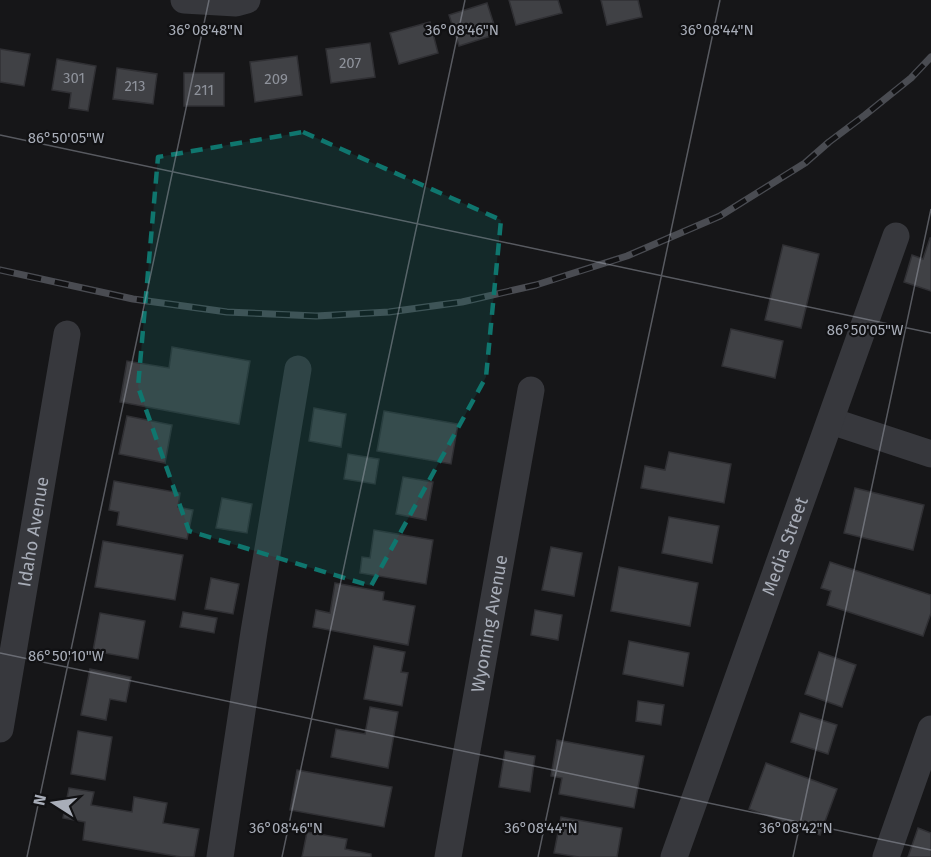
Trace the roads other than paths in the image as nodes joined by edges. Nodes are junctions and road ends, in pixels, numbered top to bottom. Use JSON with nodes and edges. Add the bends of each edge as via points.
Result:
{"nodes":[{"id":1,"x":184,"y":0,"type":"edge"},
{"id":2,"x":247,"y":0,"type":"edge"},
{"id":3,"x":896,"y":236,"type":"dead end"},
{"id":4,"x":67,"y":334,"type":"dead end"},
{"id":5,"x":298,"y":369,"type":"dead end"},
{"id":6,"x":531,"y":390,"type":"dead end"},
{"id":7,"x":831,"y":421,"type":"junction"},
{"id":8,"x":931,"y":454,"type":"edge"},
{"id":9,"x":0,"y":729,"type":"edge"},
{"id":10,"x":931,"y":729,"type":"edge"},
{"id":11,"x":220,"y":857,"type":"edge"},
{"id":12,"x":448,"y":857,"type":"edge"},
{"id":13,"x":674,"y":857,"type":"edge"},
{"id":14,"x":885,"y":857,"type":"edge"}],
"edges":[{"from":1,"to":2,"type":"street"},
{"from":3,"to":7,"type":"street","name":"Media Street"},
{"from":4,"to":9,"type":"street","name":"Idaho Avenue"},
{"from":5,"to":11,"type":"street"},
{"from":6,"to":12,"type":"street","name":"Wyoming Avenue"},
{"from":7,"to":8,"type":"street"},
{"from":7,"to":13,"type":"street","name":"Media Street"},
{"from":10,"to":14,"type":"street"}]}
